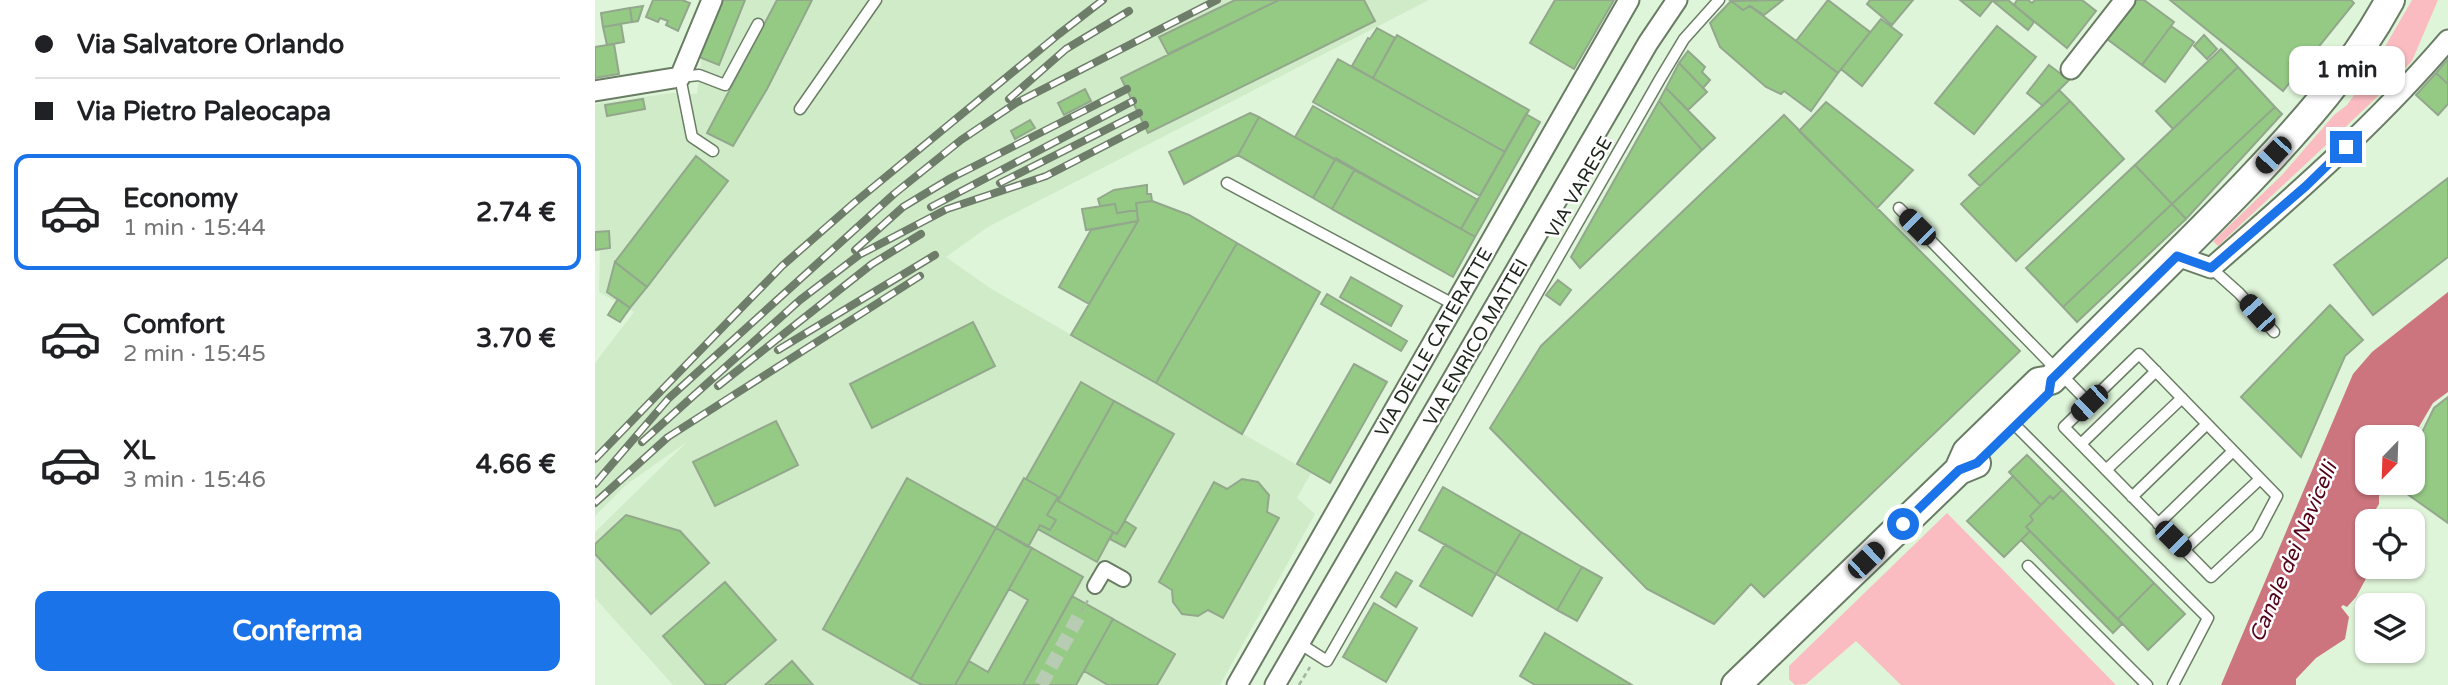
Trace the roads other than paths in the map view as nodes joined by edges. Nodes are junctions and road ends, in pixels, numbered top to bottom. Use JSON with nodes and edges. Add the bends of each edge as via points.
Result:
{"nodes":[{"id":1,"x":712,"y":0,"type":"edge"},
{"id":2,"x":876,"y":0,"type":"edge"},
{"id":3,"x":1629,"y":0,"type":"edge"},
{"id":4,"x":1677,"y":0,"type":"edge"},
{"id":5,"x":1719,"y":0,"type":"edge"},
{"id":6,"x":2100,"y":0,"type":"edge"},
{"id":7,"x":2390,"y":0,"type":"edge"},
{"id":8,"x":2121,"y":6,"type":"edge"},
{"id":9,"x":758,"y":24,"type":"dead end"},
{"id":10,"x":2448,"y":40,"type":"edge"},
{"id":11,"x":2071,"y":69,"type":"dead end"},
{"id":12,"x":680,"y":77,"type":"junction"},
{"id":13,"x":595,"y":91,"type":"edge"},
{"id":14,"x":800,"y":109,"type":"dead end"},
{"id":15,"x":713,"y":151,"type":"dead end"},
{"id":16,"x":1227,"y":183,"type":"dead end"},
{"id":17,"x":1899,"y":208,"type":"dead end"},
{"id":18,"x":2177,"y":256,"type":"junction"},
{"id":19,"x":2211,"y":268,"type":"junction"},
{"id":20,"x":1455,"y":305,"type":"junction"},
{"id":21,"x":2274,"y":332,"type":"dead end"},
{"id":22,"x":2156,"y":371,"type":"junction"},
{"id":23,"x":2055,"y":376,"type":"junction"},
{"id":24,"x":2182,"y":397,"type":"junction"},
{"id":25,"x":2089,"y":403,"type":"junction"},
{"id":26,"x":2010,"y":420,"type":"junction"},
{"id":27,"x":2207,"y":424,"type":"junction"},
{"id":28,"x":2081,"y":444,"type":"junction"},
{"id":29,"x":2233,"y":452,"type":"junction"},
{"id":30,"x":2106,"y":471,"type":"junction"},
{"id":31,"x":2260,"y":479,"type":"junction"},
{"id":32,"x":2132,"y":497,"type":"junction"},
{"id":33,"x":2158,"y":523,"type":"junction"},
{"id":34,"x":2184,"y":550,"type":"junction"},
{"id":35,"x":2028,"y":566,"type":"dead end"},
{"id":36,"x":1123,"y":579,"type":"dead end"},
{"id":37,"x":1095,"y":586,"type":"dead end"},
{"id":38,"x":1299,"y":643,"type":"junction"},
{"id":39,"x":1237,"y":685,"type":"edge"},
{"id":40,"x":1275,"y":685,"type":"edge"},
{"id":41,"x":1736,"y":685,"type":"edge"},
{"id":42,"x":2147,"y":685,"type":"edge"},
{"id":43,"x":2173,"y":685,"type":"edge"}],
"edges":[{"from":1,"to":12,"type":"street"},
{"from":2,"to":14,"type":"lane"},
{"from":3,"to":20,"type":"street","name":"VIA DELLE CATERATTE"},
{"from":4,"to":38,"type":"street","name":"VIA ENRICO MATTEI","via":[[1647,43]]},
{"from":5,"to":38,"type":"lane","name":"VIA VARESE","via":[[1678,48],[1327,661]]},
{"from":6,"to":8,"type":"street"},
{"from":7,"to":18,"type":"main road","via":[[2328,93]]},
{"from":8,"to":11,"type":"street"},
{"from":9,"to":12,"type":"lane","via":[[725,85],[699,75]]},
{"from":10,"to":19,"type":"street","via":[[2405,90],[2306,186]]},
{"from":12,"to":13,"type":"street"},
{"from":12,"to":15,"type":"lane","via":[[692,137]]},
{"from":16,"to":20,"type":"lane"},
{"from":17,"to":23,"type":"lane"},
{"from":18,"to":19,"type":"street"},
{"from":18,"to":23,"type":"main road"},
{"from":19,"to":21,"type":"lane"},
{"from":20,"to":39,"type":"street","name":"VIA DELLE CATERATTE"},
{"from":22,"to":24,"type":"lane"},
{"from":22,"to":25,"type":"lane","via":[[2139,354]]},
{"from":22,"to":28,"type":"lane"},
{"from":23,"to":25,"type":"lane"},
{"from":23,"to":26,"type":"main road","via":[[2049,393]]},
{"from":24,"to":27,"type":"lane"},
{"from":24,"to":30,"type":"lane"},
{"from":25,"to":28,"type":"lane","via":[[2064,427]]},
{"from":26,"to":41,"type":"main road","via":[[1977,463],[1959,470]]},
{"from":26,"to":43,"type":"lane","via":[[2208,618]]},
{"from":27,"to":29,"type":"lane"},
{"from":27,"to":32,"type":"lane"},
{"from":28,"to":30,"type":"lane"},
{"from":29,"to":31,"type":"lane"},
{"from":29,"to":33,"type":"lane"},
{"from":30,"to":32,"type":"lane"},
{"from":31,"to":34,"type":"lane"},
{"from":31,"to":34,"type":"lane","via":[[2277,496],[2257,534],[2211,578]]},
{"from":32,"to":33,"type":"lane"},
{"from":33,"to":34,"type":"lane"},
{"from":35,"to":42,"type":"lane"},
{"from":36,"to":37,"type":"street","via":[[1105,569]]},
{"from":38,"to":40,"type":"street","name":"VIA ENRICO MATTEI"}]}
